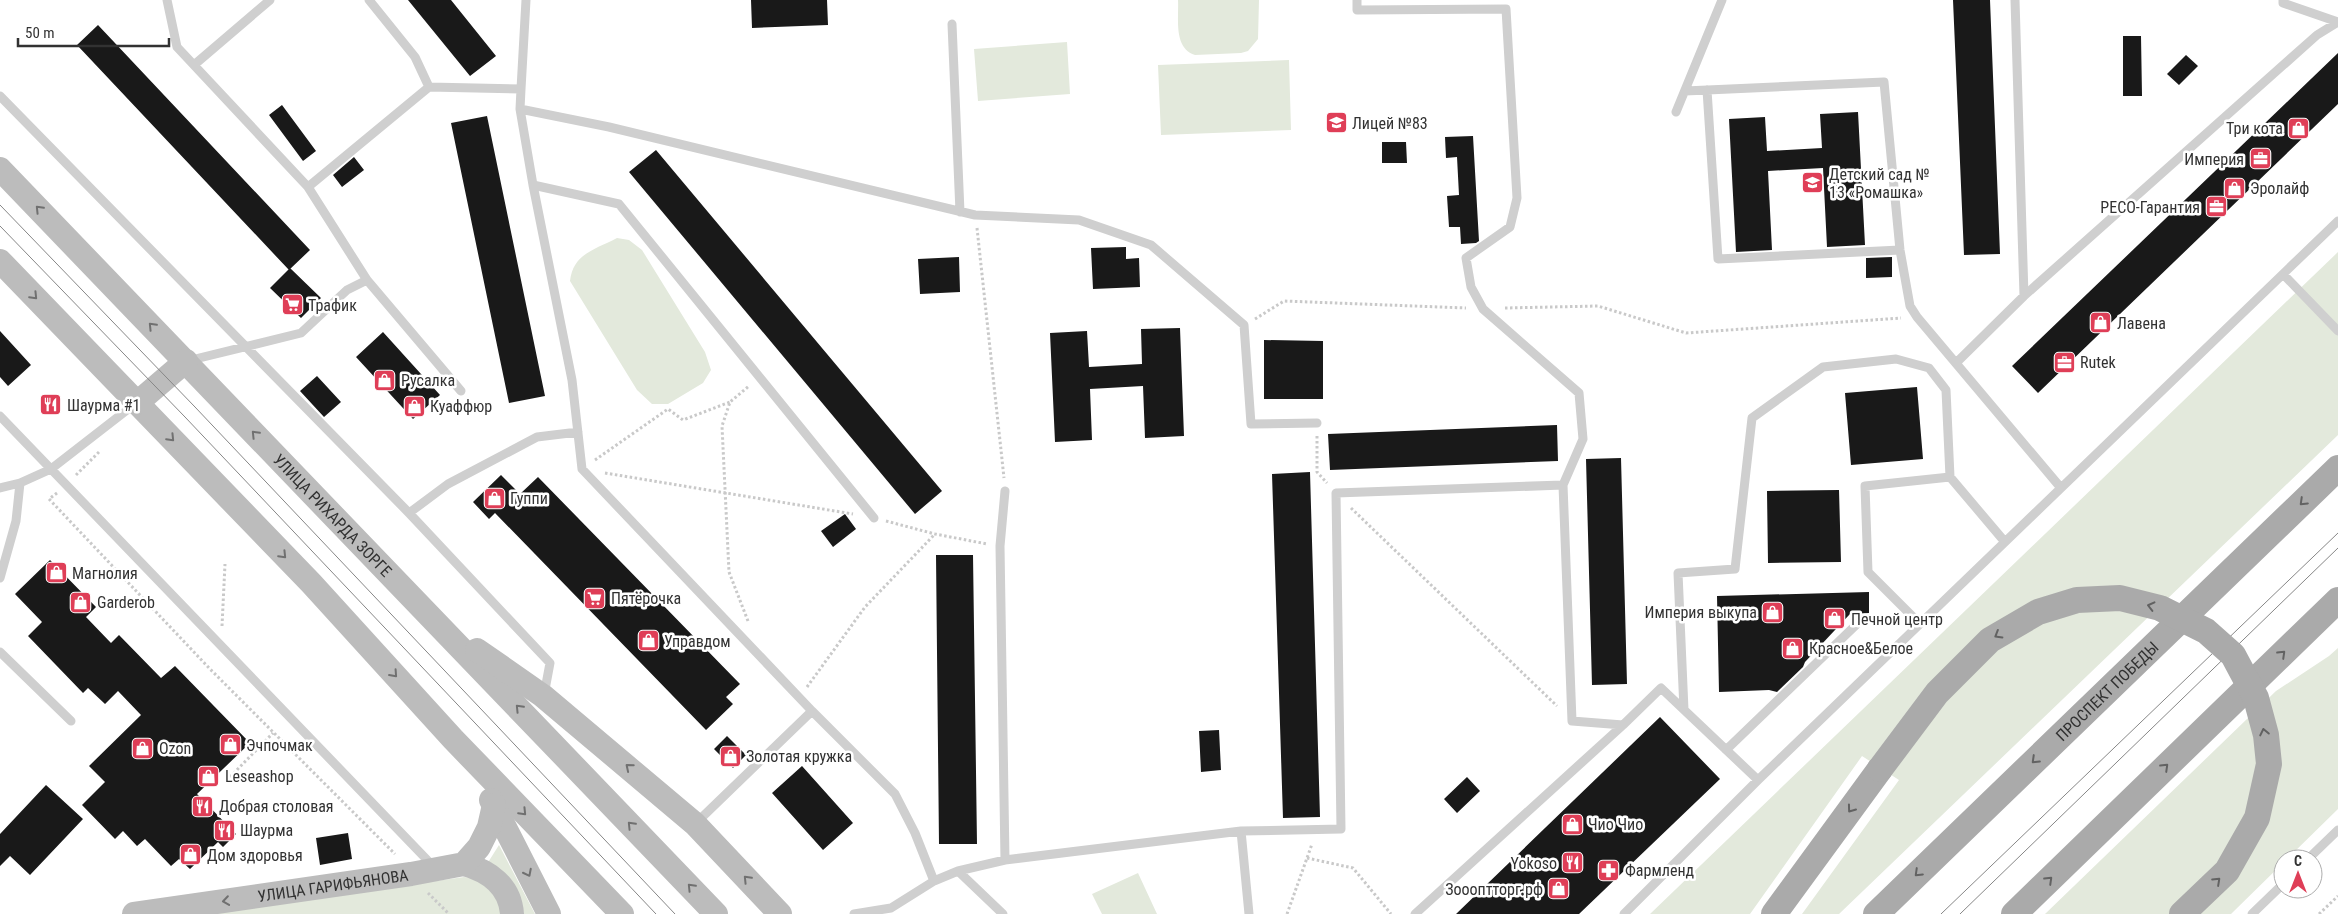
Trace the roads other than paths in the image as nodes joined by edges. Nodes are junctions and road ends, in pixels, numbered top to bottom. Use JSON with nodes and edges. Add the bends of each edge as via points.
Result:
{"nodes":[{"id":1,"x":167,"y":0,"type":"edge"},
{"id":2,"x":270,"y":0,"type":"edge"},
{"id":3,"x":369,"y":0,"type":"edge"},
{"id":4,"x":526,"y":0,"type":"edge"},
{"id":5,"x":1357,"y":0,"type":"edge"},
{"id":6,"x":1722,"y":0,"type":"edge"},
{"id":7,"x":2015,"y":0,"type":"edge"},
{"id":8,"x":2282,"y":0,"type":"edge"},
{"id":9,"x":2338,"y":22,"type":"edge"},
{"id":10,"x":952,"y":24,"type":"dead end"},
{"id":11,"x":194,"y":65,"type":"junction"},
{"id":12,"x":429,"y":87,"type":"junction"},
{"id":13,"x":520,"y":89,"type":"junction"},
{"id":14,"x":1707,"y":90,"type":"junction"},
{"id":15,"x":1685,"y":91,"type":"junction"},
{"id":16,"x":0,"y":96,"type":"edge"},
{"id":17,"x":520,"y":109,"type":"junction"},
{"id":18,"x":1676,"y":112,"type":"dead end"},
{"id":19,"x":0,"y":169,"type":"edge"},
{"id":20,"x":533,"y":185,"type":"junction"},
{"id":21,"x":308,"y":187,"type":"junction"},
{"id":22,"x":960,"y":212,"type":"junction"},
{"id":23,"x":2338,"y":221,"type":"edge"},
{"id":24,"x":1900,"y":250,"type":"junction"},
{"id":25,"x":0,"y":261,"type":"edge"},
{"id":26,"x":2283,"y":274,"type":"junction"},
{"id":27,"x":367,"y":280,"type":"junction"},
{"id":28,"x":2024,"y":296,"type":"junction"},
{"id":29,"x":2338,"y":331,"type":"edge"},
{"id":30,"x":246,"y":348,"type":"junction"},
{"id":31,"x":186,"y":361,"type":"junction"},
{"id":32,"x":1956,"y":363,"type":"junction"},
{"id":33,"x":461,"y":390,"type":"dead end"},
{"id":34,"x":137,"y":403,"type":"junction"},
{"id":35,"x":0,"y":416,"type":"edge"},
{"id":36,"x":1317,"y":423,"type":"road end"},
{"id":37,"x":578,"y":432,"type":"junction"},
{"id":38,"x":2338,"y":468,"type":"edge"},
{"id":39,"x":51,"y":470,"type":"junction"},
{"id":40,"x":1950,"y":477,"type":"junction"},
{"id":41,"x":20,"y":483,"type":"junction"},
{"id":42,"x":1563,"y":485,"type":"junction"},
{"id":43,"x":0,"y":488,"type":"edge"},
{"id":44,"x":2061,"y":488,"type":"junction"},
{"id":45,"x":1005,"y":491,"type":"road end"},
{"id":46,"x":408,"y":513,"type":"junction"},
{"id":47,"x":874,"y":518,"type":"road end"},
{"id":48,"x":2005,"y":542,"type":"junction"},
{"id":49,"x":0,"y":578,"type":"edge"},
{"id":50,"x":2338,"y":600,"type":"edge"},
{"id":51,"x":434,"y":620,"type":"junction"},
{"id":52,"x":1858,"y":623,"type":"dead end"},
{"id":53,"x":1920,"y":624,"type":"junction"},
{"id":54,"x":0,"y":652,"type":"edge"},
{"id":55,"x":544,"y":696,"type":"junction"},
{"id":56,"x":1684,"y":710,"type":"junction"},
{"id":57,"x":812,"y":711,"type":"junction"},
{"id":58,"x":70,"y":721,"type":"dead end"},
{"id":59,"x":1623,"y":726,"type":"junction"},
{"id":60,"x":453,"y":739,"type":"junction"},
{"id":61,"x":1726,"y":750,"type":"junction"},
{"id":62,"x":1758,"y":780,"type":"junction"},
{"id":63,"x":494,"y":805,"type":"junction"},
{"id":64,"x":695,"y":824,"type":"junction"},
{"id":65,"x":2338,"y":830,"type":"edge"},
{"id":66,"x":1242,"y":831,"type":"junction"},
{"id":67,"x":2318,"y":849,"type":"edge"},
{"id":68,"x":1005,"y":860,"type":"junction"},
{"id":69,"x":464,"y":864,"type":"junction"},
{"id":70,"x":437,"y":870,"type":"junction"},
{"id":71,"x":958,"y":871,"type":"junction"},
{"id":72,"x":934,"y":881,"type":"junction"},
{"id":73,"x":2273,"y":894,"type":"edge"},
{"id":74,"x":619,"y":912,"type":"edge"},
{"id":75,"x":134,"y":914,"type":"edge"},
{"id":76,"x":512,"y":914,"type":"edge"},
{"id":77,"x":549,"y":914,"type":"edge"},
{"id":78,"x":716,"y":914,"type":"edge"},
{"id":79,"x":780,"y":914,"type":"edge"},
{"id":80,"x":856,"y":914,"type":"edge"},
{"id":81,"x":1003,"y":914,"type":"edge"},
{"id":82,"x":1249,"y":914,"type":"edge"},
{"id":83,"x":1415,"y":914,"type":"edge"},
{"id":84,"x":1624,"y":914,"type":"edge"},
{"id":85,"x":1774,"y":914,"type":"edge"},
{"id":86,"x":1876,"y":914,"type":"edge"},
{"id":87,"x":2014,"y":914,"type":"edge"},
{"id":88,"x":2182,"y":914,"type":"edge"},
{"id":89,"x":2252,"y":914,"type":"edge"}],
"edges":[{"from":1,"to":11,"type":"lane","via":[[177,47]]},
{"from":2,"to":11,"type":"lane"},
{"from":3,"to":12,"type":"lane","via":[[415,57]]},
{"from":4,"to":13,"type":"lane"},
{"from":5,"to":42,"type":"lane","via":[[1357,10],[1506,8],[1517,198],[1510,227],[1466,258],[1471,287],[1483,308],[1579,393],[1583,439]]},
{"from":6,"to":15,"type":"lane"},
{"from":7,"to":28,"type":"lane"},
{"from":8,"to":9,"type":"lane"},
{"from":9,"to":28,"type":"lane","via":[[2317,35]]},
{"from":10,"to":22,"type":"lane"},
{"from":11,"to":21,"type":"lane"},
{"from":12,"to":13,"type":"lane"},
{"from":12,"to":21,"type":"lane"},
{"from":13,"to":17,"type":"lane"},
{"from":14,"to":15,"type":"lane"},
{"from":14,"to":24,"type":"lane","via":[[1884,82]]},
{"from":14,"to":24,"type":"lane","via":[[1718,260]]},
{"from":15,"to":18,"type":"lane"},
{"from":16,"to":30,"type":"lane"},
{"from":17,"to":20,"type":"lane"},
{"from":17,"to":22,"type":"lane","via":[[609,127]]},
{"from":31,"to":19,"type":"main road","name":"УЛИЦА РИХАРДА ЗОРГЕ","one_way":true},
{"from":20,"to":37,"type":"lane","via":[[572,380]]},
{"from":20,"to":47,"type":"lane","via":[[619,204]]},
{"from":21,"to":27,"type":"lane"},
{"from":22,"to":36,"type":"lane","via":[[976,216],[1080,220],[1150,245],[1244,325],[1251,424]]},
{"from":23,"to":26,"type":"lane"},
{"from":24,"to":32,"type":"lane","via":[[1910,306]]},
{"from":25,"to":34,"type":"main road","one_way":true},
{"from":26,"to":29,"type":"lane"},
{"from":26,"to":44,"type":"lane"},
{"from":27,"to":30,"type":"lane","via":[[347,290],[301,333]]},
{"from":27,"to":33,"type":"lane"},
{"from":28,"to":32,"type":"lane"},
{"from":30,"to":31,"type":"lane"},
{"from":30,"to":46,"type":"lane"},
{"from":31,"to":34,"type":"main road"},
{"from":51,"to":31,"type":"main road","name":"УЛИЦА РИХАРДА ЗОРГЕ","one_way":true},
{"from":32,"to":44,"type":"lane"},
{"from":34,"to":39,"type":"lane"},
{"from":34,"to":60,"type":"main road","one_way":true,"via":[[311,583]]},
{"from":35,"to":39,"type":"lane"},
{"from":37,"to":46,"type":"lane","via":[[537,436],[448,484]]},
{"from":37,"to":57,"type":"lane","via":[[582,469]]},
{"from":38,"to":86,"type":"main road","name":"ПРОСПЕКТ ПОБЕДЫ","one_way":true},
{"from":39,"to":41,"type":"lane"},
{"from":39,"to":70,"type":"lane"},
{"from":40,"to":48,"type":"lane"},
{"from":40,"to":53,"type":"lane","via":[[1865,486],[1868,572]]},
{"from":40,"to":56,"type":"lane","via":[[1946,390],[1929,368],[1896,359],[1823,367],[1752,418],[1735,569],[1678,573]]},
{"from":41,"to":43,"type":"lane"},
{"from":41,"to":49,"type":"lane","via":[[16,521]]},
{"from":42,"to":59,"type":"lane","via":[[1572,721]]},
{"from":42,"to":66,"type":"lane","via":[[1336,493],[1341,829]]},
{"from":44,"to":48,"type":"lane"},
{"from":45,"to":68,"type":"lane","via":[[1000,546]]},
{"from":46,"to":55,"type":"lane","via":[[550,663]]},
{"from":48,"to":53,"type":"lane"},
{"from":87,"to":50,"type":"main road","one_way":true},
{"from":51,"to":55,"type":"main road"},
{"from":78,"to":51,"type":"main road","name":"УЛИЦА РИХАРДА ЗОРГЕ","one_way":true},
{"from":52,"to":61,"type":"lane"},
{"from":53,"to":62,"type":"lane"},
{"from":54,"to":58,"type":"lane"},
{"from":64,"to":55,"type":"main road","one_way":true},
{"from":56,"to":59,"type":"lane","via":[[1661,688]]},
{"from":56,"to":61,"type":"lane"},
{"from":57,"to":64,"type":"lane"},
{"from":57,"to":72,"type":"lane","via":[[894,794],[915,833]]},
{"from":59,"to":83,"type":"lane"},
{"from":60,"to":63,"type":"main road"},
{"from":60,"to":74,"type":"main road","one_way":true},
{"from":61,"to":62,"type":"lane"},
{"from":62,"to":84,"type":"lane"},
{"from":63,"to":69,"type":"main road","via":[[490,827]]},
{"from":63,"to":77,"type":"main road","one_way":true},
{"from":79,"to":64,"type":"main road","one_way":true},
{"from":65,"to":67,"type":"lane"},
{"from":66,"to":68,"type":"lane"},
{"from":66,"to":82,"type":"lane"},
{"from":68,"to":71,"type":"lane"},
{"from":69,"to":70,"type":"main road","name":"УЛИЦА ГАРИФЬЯНОВА"},
{"from":69,"to":76,"type":"main road","via":[[482,869],[496,879],[507,894]]},
{"from":70,"to":75,"type":"main road","name":"УЛИЦА ГАРИФЬЯНОВА","one_way":true},
{"from":71,"to":72,"type":"lane"},
{"from":71,"to":81,"type":"lane"},
{"from":72,"to":80,"type":"lane","via":[[891,908]]},
{"from":73,"to":89,"type":"lane"},
{"from":88,"to":85,"type":"main road","one_way":true,"bridge":true,"via":[[2228,871],[2257,818],[2269,764],[2266,735],[2256,698],[2233,655],[2206,631],[2160,608],[2120,598],[2077,600],[2038,612],[1990,640],[1937,692]]}]}
